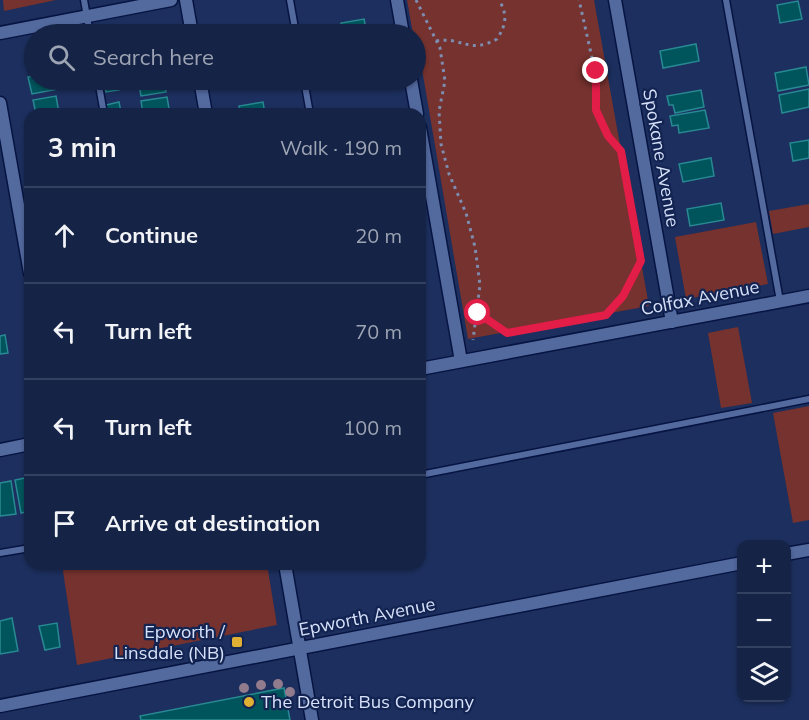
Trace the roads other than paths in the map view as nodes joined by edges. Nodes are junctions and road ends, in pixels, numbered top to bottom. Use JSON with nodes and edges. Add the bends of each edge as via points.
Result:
{"nodes":[{"id":1,"x":84,"y":0,"type":"edge"},
{"id":2,"x":171,"y":0,"type":"edge"},
{"id":3,"x":186,"y":0,"type":"edge"},
{"id":4,"x":290,"y":0,"type":"edge"},
{"id":5,"x":398,"y":0,"type":"edge"},
{"id":6,"x":615,"y":0,"type":"edge"},
{"id":7,"x":726,"y":0,"type":"edge"},
{"id":8,"x":87,"y":16,"type":"junction"},
{"id":9,"x":46,"y":24,"type":"edge"},
{"id":10,"x":88,"y":24,"type":"edge"},
{"id":11,"x":190,"y":24,"type":"edge"},
{"id":12,"x":294,"y":24,"type":"edge"},
{"id":13,"x":402,"y":24,"type":"edge"},
{"id":14,"x":24,"y":28,"type":"edge"},
{"id":15,"x":0,"y":33,"type":"edge"},
{"id":16,"x":100,"y":90,"type":"edge"},
{"id":17,"x":202,"y":90,"type":"edge"},
{"id":18,"x":306,"y":90,"type":"edge"},
{"id":19,"x":413,"y":90,"type":"edge"},
{"id":20,"x":0,"y":103,"type":"edge"},
{"id":21,"x":103,"y":108,"type":"edge"},
{"id":22,"x":205,"y":108,"type":"edge"},
{"id":23,"x":309,"y":108,"type":"edge"},
{"id":24,"x":416,"y":108,"type":"edge"},
{"id":25,"x":426,"y":162,"type":"edge"},
{"id":26,"x":24,"y":239,"type":"edge"},
{"id":27,"x":809,"y":296,"type":"edge"},
{"id":28,"x":780,"y":302,"type":"junction"},
{"id":29,"x":672,"y":322,"type":"junction"},
{"id":30,"x":461,"y":361,"type":"junction"},
{"id":31,"x":426,"y":368,"type":"edge"},
{"id":32,"x":809,"y":399,"type":"edge"},
{"id":33,"x":24,"y":445,"type":"edge"},
{"id":34,"x":0,"y":450,"type":"edge"},
{"id":35,"x":426,"y":474,"type":"edge"},
{"id":36,"x":24,"y":549,"type":"edge"},
{"id":37,"x":809,"y":550,"type":"edge"},
{"id":38,"x":0,"y":553,"type":"edge"},
{"id":39,"x":791,"y":553,"type":"edge"},
{"id":40,"x":737,"y":564,"type":"edge"},
{"id":41,"x":286,"y":570,"type":"edge"},
{"id":42,"x":299,"y":648,"type":"junction"},
{"id":43,"x":0,"y":706,"type":"edge"},
{"id":44,"x":312,"y":720,"type":"edge"}],
"edges":[{"from":1,"to":8,"type":"lane"},
{"from":2,"to":8,"type":"street"},
{"from":3,"to":11,"type":"street"},
{"from":4,"to":12,"type":"lane"},
{"from":5,"to":13,"type":"street"},
{"from":6,"to":29,"type":"street","name":"Spokane Avenue"},
{"from":7,"to":28,"type":"lane"},
{"from":8,"to":9,"type":"street"},
{"from":8,"to":10,"type":"lane"},
{"from":14,"to":15,"type":"street"},
{"from":16,"to":21,"type":"lane"},
{"from":17,"to":22,"type":"street"},
{"from":18,"to":23,"type":"lane"},
{"from":19,"to":24,"type":"street"},
{"from":20,"to":26,"type":"street"},
{"from":25,"to":30,"type":"street"},
{"from":27,"to":28,"type":"street","name":"Colfax Avenue"},
{"from":28,"to":29,"type":"street","name":"Colfax Avenue"},
{"from":29,"to":30,"type":"street","name":"Colfax Avenue"},
{"from":30,"to":31,"type":"street","name":"Colfax Avenue"},
{"from":32,"to":35,"type":"lane"},
{"from":33,"to":34,"type":"street"},
{"from":36,"to":38,"type":"lane"},
{"from":37,"to":39,"type":"street"},
{"from":40,"to":42,"type":"street","name":"Epworth Avenue"},
{"from":41,"to":42,"type":"street"},
{"from":42,"to":43,"type":"street","name":"Epworth Avenue"},
{"from":42,"to":44,"type":"street"}]}
